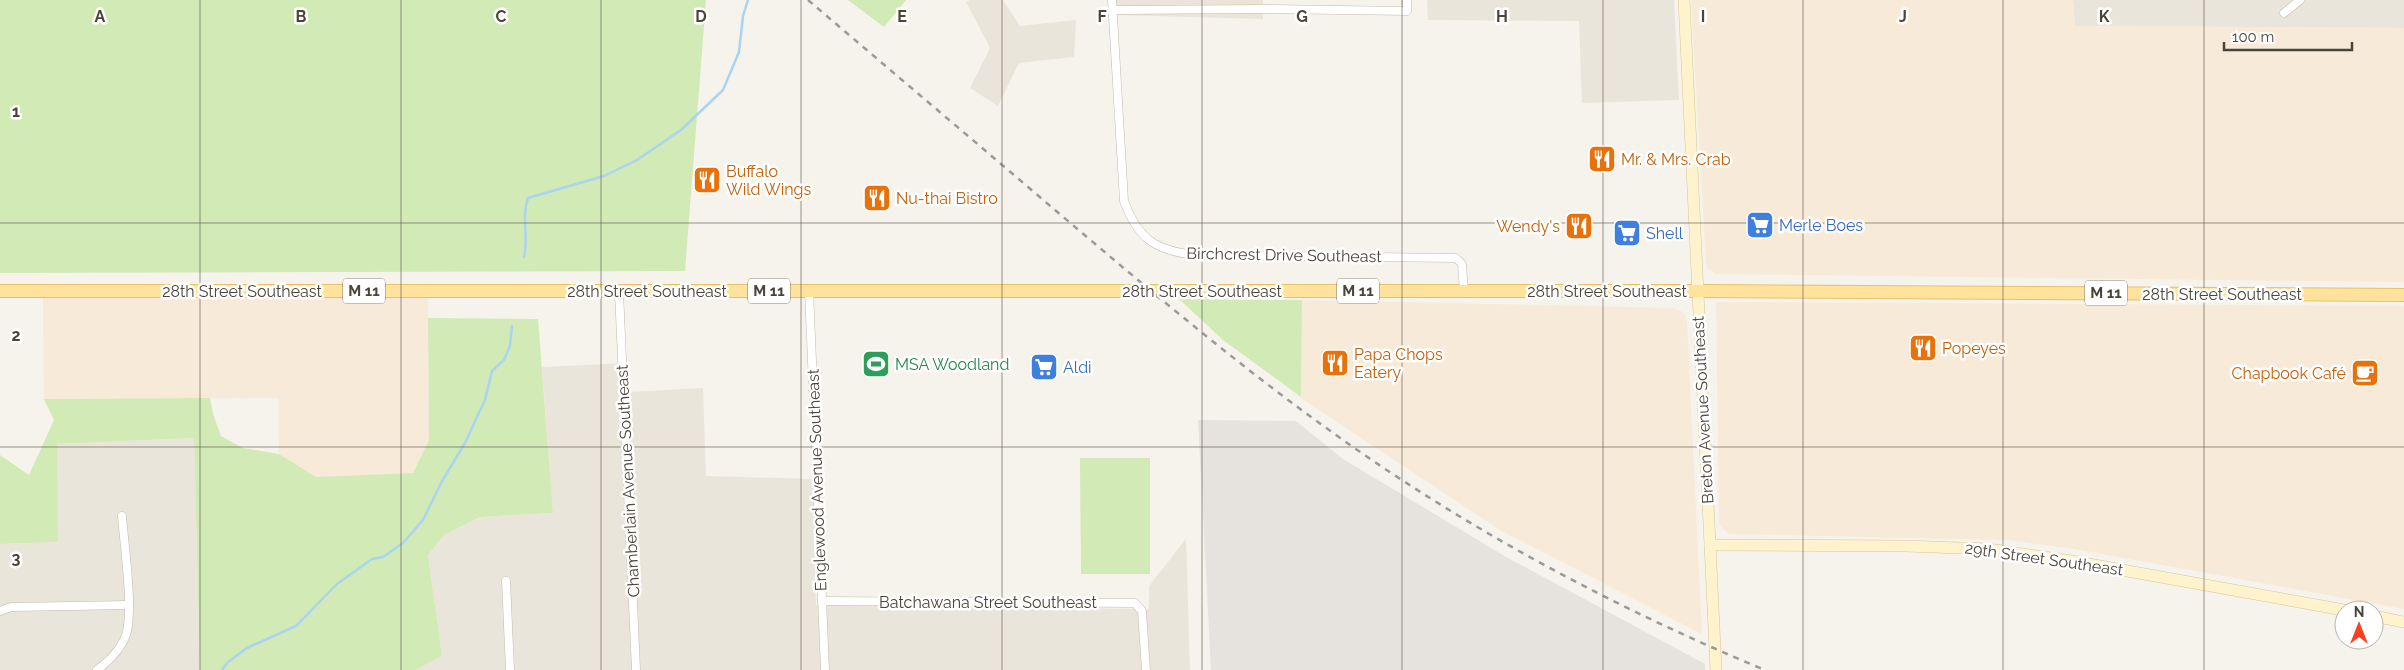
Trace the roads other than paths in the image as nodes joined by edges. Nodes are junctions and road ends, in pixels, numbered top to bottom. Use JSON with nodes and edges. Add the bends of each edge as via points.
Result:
{"nodes":[{"id":1,"x":1112,"y":0,"type":"edge"},
{"id":2,"x":1187,"y":0,"type":"edge"},
{"id":3,"x":1264,"y":0,"type":"edge"},
{"id":4,"x":1407,"y":0,"type":"edge"},
{"id":5,"x":1684,"y":0,"type":"edge"},
{"id":6,"x":2300,"y":0,"type":"edge"},
{"id":7,"x":1187,"y":9,"type":"junction"},
{"id":8,"x":1264,"y":9,"type":"junction"},
{"id":9,"x":1112,"y":10,"type":"junction"},
{"id":10,"x":2284,"y":13,"type":"dead end"},
{"id":11,"x":809,"y":290,"type":"junction"},
{"id":12,"x":0,"y":291,"type":"edge"},
{"id":13,"x":1464,"y":291,"type":"junction"},
{"id":14,"x":1697,"y":291,"type":"junction"},
{"id":15,"x":619,"y":292,"type":"junction"},
{"id":16,"x":2404,"y":295,"type":"edge"},
{"id":17,"x":122,"y":516,"type":"dead end"},
{"id":18,"x":1710,"y":545,"type":"junction"},
{"id":19,"x":506,"y":581,"type":"dead end"},
{"id":20,"x":822,"y":601,"type":"junction"},
{"id":21,"x":128,"y":605,"type":"junction"},
{"id":22,"x":2334,"y":608,"type":"edge"},
{"id":23,"x":0,"y":611,"type":"edge"},
{"id":24,"x":2384,"y":618,"type":"edge"},
{"id":25,"x":2404,"y":622,"type":"edge"},
{"id":26,"x":97,"y":670,"type":"edge"},
{"id":27,"x":510,"y":670,"type":"edge"},
{"id":28,"x":636,"y":670,"type":"edge"},
{"id":29,"x":825,"y":670,"type":"edge"},
{"id":30,"x":1146,"y":670,"type":"edge"},
{"id":31,"x":1716,"y":670,"type":"edge"}],
"edges":[{"from":1,"to":9,"type":"street","name":"Birchcrest Drive Southeast"},
{"from":2,"to":7,"type":"street"},
{"from":3,"to":8,"type":"street"},
{"from":4,"to":8,"type":"street","via":[[1407,11]]},
{"from":5,"to":14,"type":"main road","name":"Breton Avenue Southeast"},
{"from":6,"to":10,"type":"street"},
{"from":7,"to":8,"type":"street"},
{"from":7,"to":9,"type":"street"},
{"from":9,"to":13,"type":"street","name":"Birchcrest Drive Southeast","via":[[1124,202],[1135,225],[1150,242],[1171,252],[1194,256],[1456,258],[1462,264]]},
{"from":11,"to":13,"type":"main road","name":"28th Street Southeast","number":"M 11"},
{"from":11,"to":15,"type":"main road","name":"28th Street Southeast","number":"M 11"},
{"from":11,"to":20,"type":"street","name":"Englewood Avenue Southeast"},
{"from":12,"to":15,"type":"main road","name":"28th Street Southeast","number":"M 11"},
{"from":13,"to":14,"type":"main road","name":"28th Street Southeast","number":"M 11"},
{"from":14,"to":16,"type":"main road","name":"28th Street Southeast","number":"M 11"},
{"from":14,"to":18,"type":"main road","name":"Breton Avenue Southeast"},
{"from":15,"to":28,"type":"street","name":"Chamberlain Avenue Southeast"},
{"from":17,"to":21,"type":"street"},
{"from":18,"to":22,"type":"main road","name":"29th Street Southeast","via":[[1988,549]]},
{"from":18,"to":31,"type":"main road","name":"Breton Avenue Southeast"},
{"from":19,"to":27,"type":"street"},
{"from":20,"to":29,"type":"street","name":"Englewood Avenue Southeast"},
{"from":20,"to":30,"type":"street","name":"Batchawana Street Southeast","via":[[1135,603],[1142,611]]},
{"from":21,"to":23,"type":"street","via":[[11,607]]},
{"from":21,"to":26,"type":"street","via":[[126,635],[114,656]]},
{"from":24,"to":25,"type":"main road"}]}
